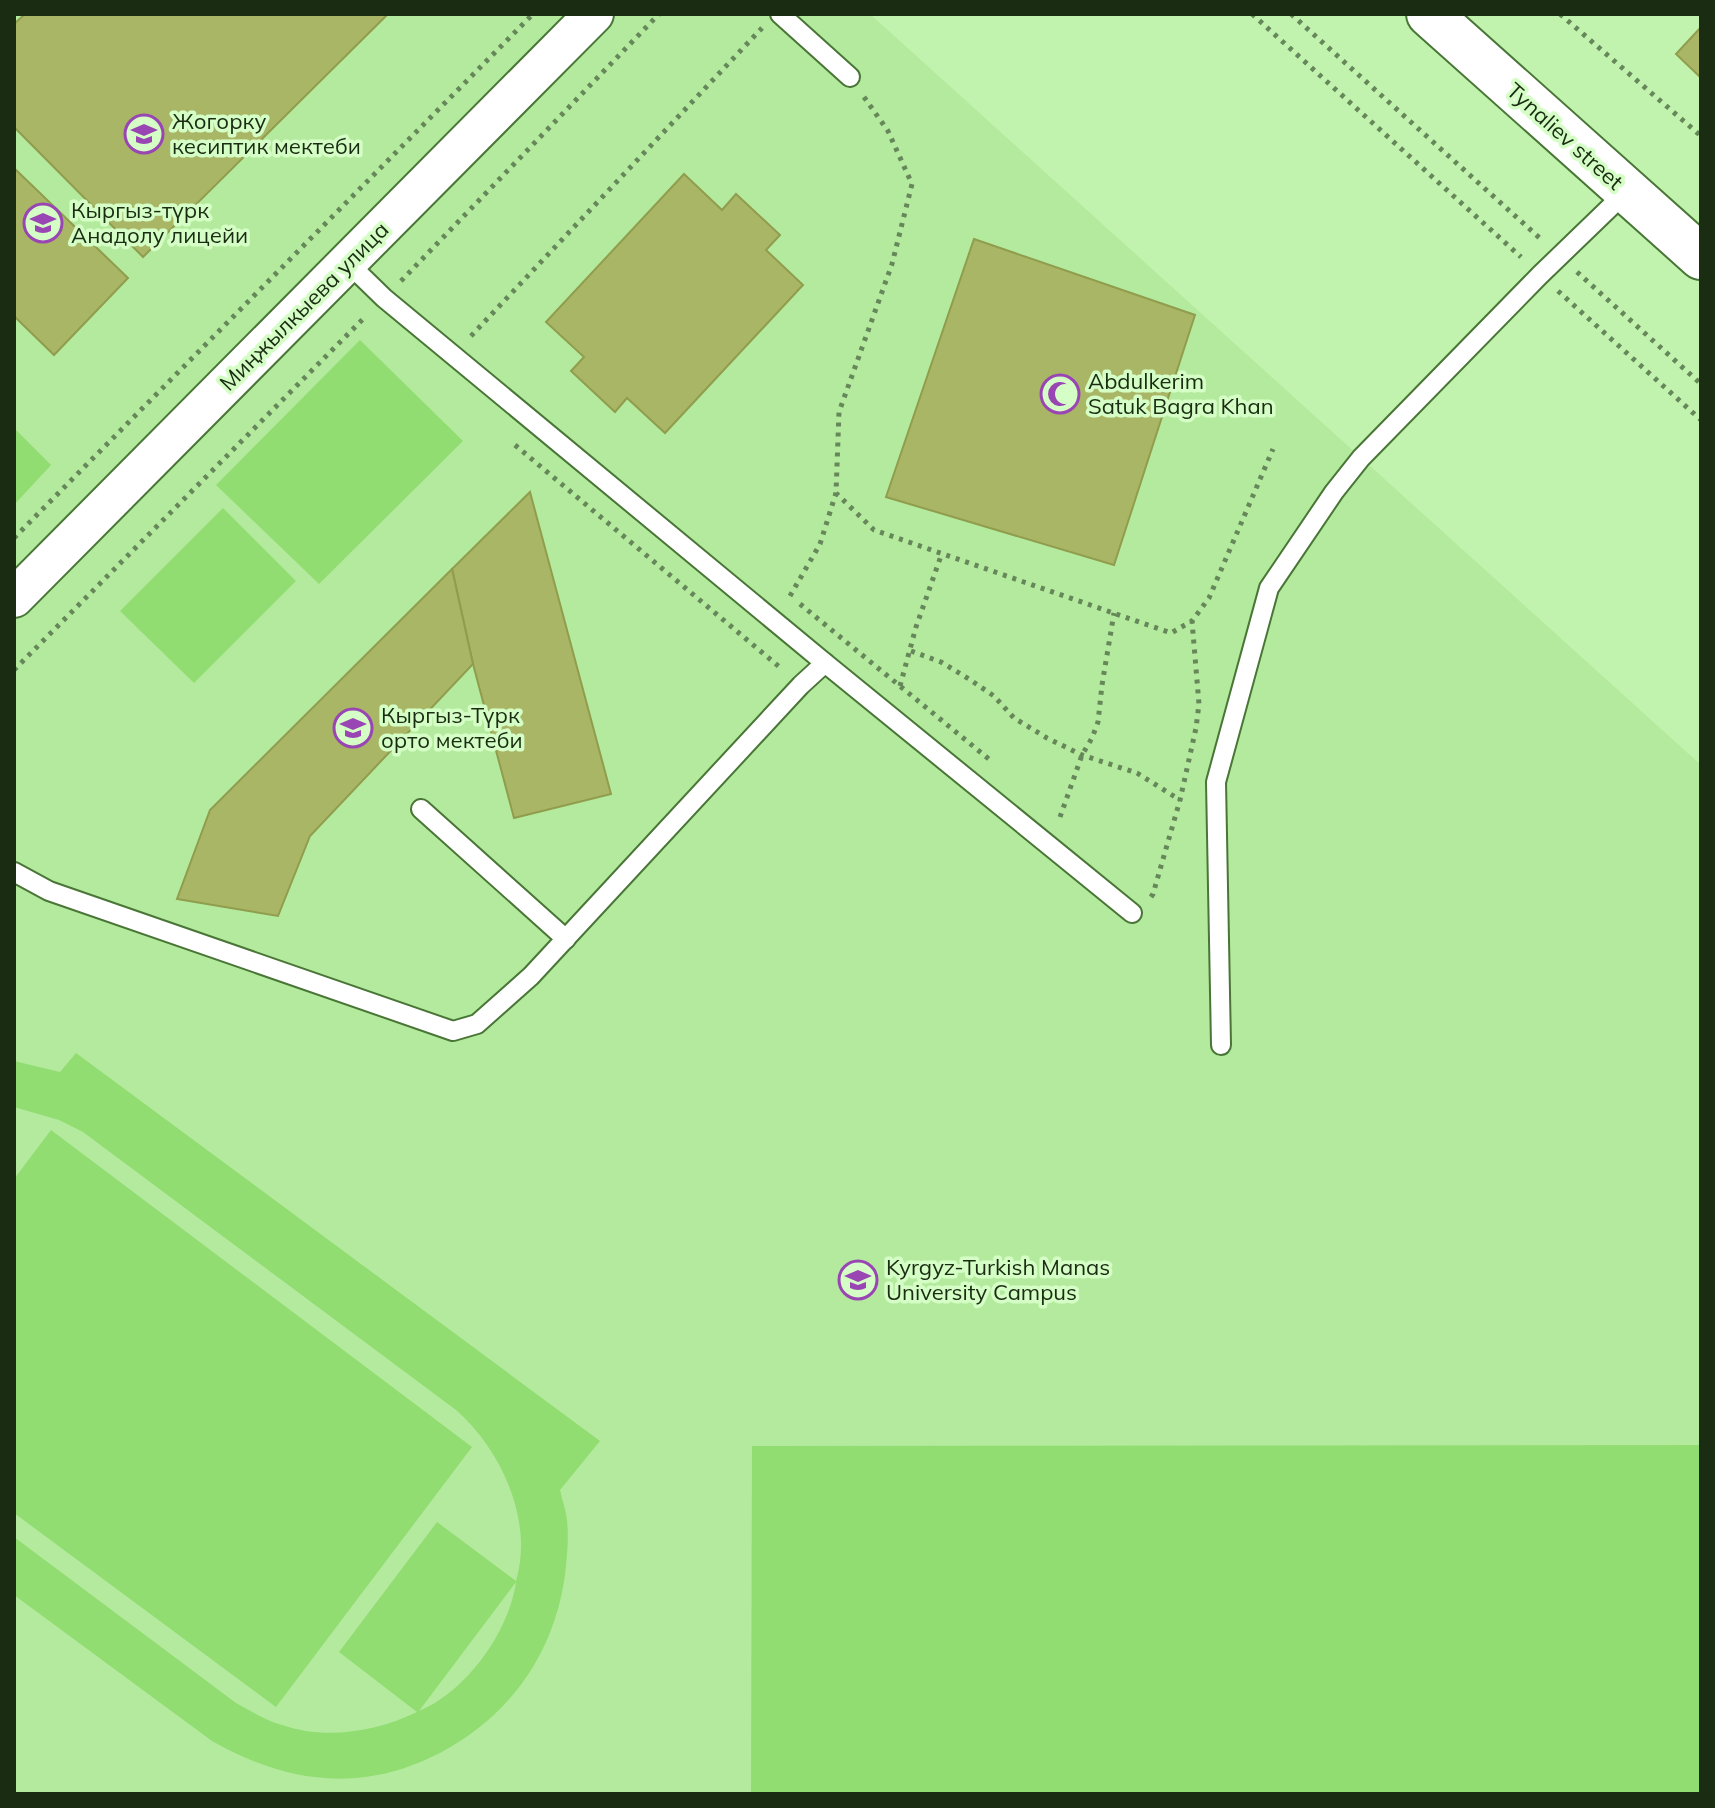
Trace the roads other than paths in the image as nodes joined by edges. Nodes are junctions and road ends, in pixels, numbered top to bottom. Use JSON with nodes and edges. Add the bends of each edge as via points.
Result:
{"nodes":[{"id":1,"x":594,"y":14,"type":"edge"},
{"id":2,"x":780,"y":14,"type":"edge"},
{"id":3,"x":1429,"y":14,"type":"edge"},
{"id":4,"x":850,"y":77,"type":"road end"},
{"id":5,"x":1627,"y":191,"type":"junction"},
{"id":6,"x":1701,"y":257,"type":"edge"},
{"id":7,"x":347,"y":262,"type":"junction"},
{"id":8,"x":14,"y":598,"type":"edge"},
{"id":9,"x":825,"y":663,"type":"junction"},
{"id":10,"x":421,"y":809,"type":"dead end"},
{"id":11,"x":14,"y":872,"type":"edge"},
{"id":12,"x":1132,"y":913,"type":"road end"},
{"id":13,"x":566,"y":939,"type":"junction"},
{"id":14,"x":1221,"y":1045,"type":"dead end"}],
"edges":[{"from":1,"to":7,"type":"street","name":"Миңжылкыева улица"},
{"from":2,"to":4,"type":"lane"},
{"from":3,"to":5,"type":"main road","name":"Tynaliev street"},
{"from":5,"to":6,"type":"main road","name":"Tynaliev street"},
{"from":5,"to":14,"type":"lane","via":[[1361,458],[1269,588],[1216,782]]},
{"from":7,"to":8,"type":"street","name":"Миңжылкыева улица"},
{"from":7,"to":9,"type":"lane"},
{"from":9,"to":12,"type":"lane"},
{"from":9,"to":13,"type":"lane"},
{"from":10,"to":13,"type":"lane"},
{"from":11,"to":13,"type":"lane","via":[[49,891],[453,1031],[487,1017]]}]}
